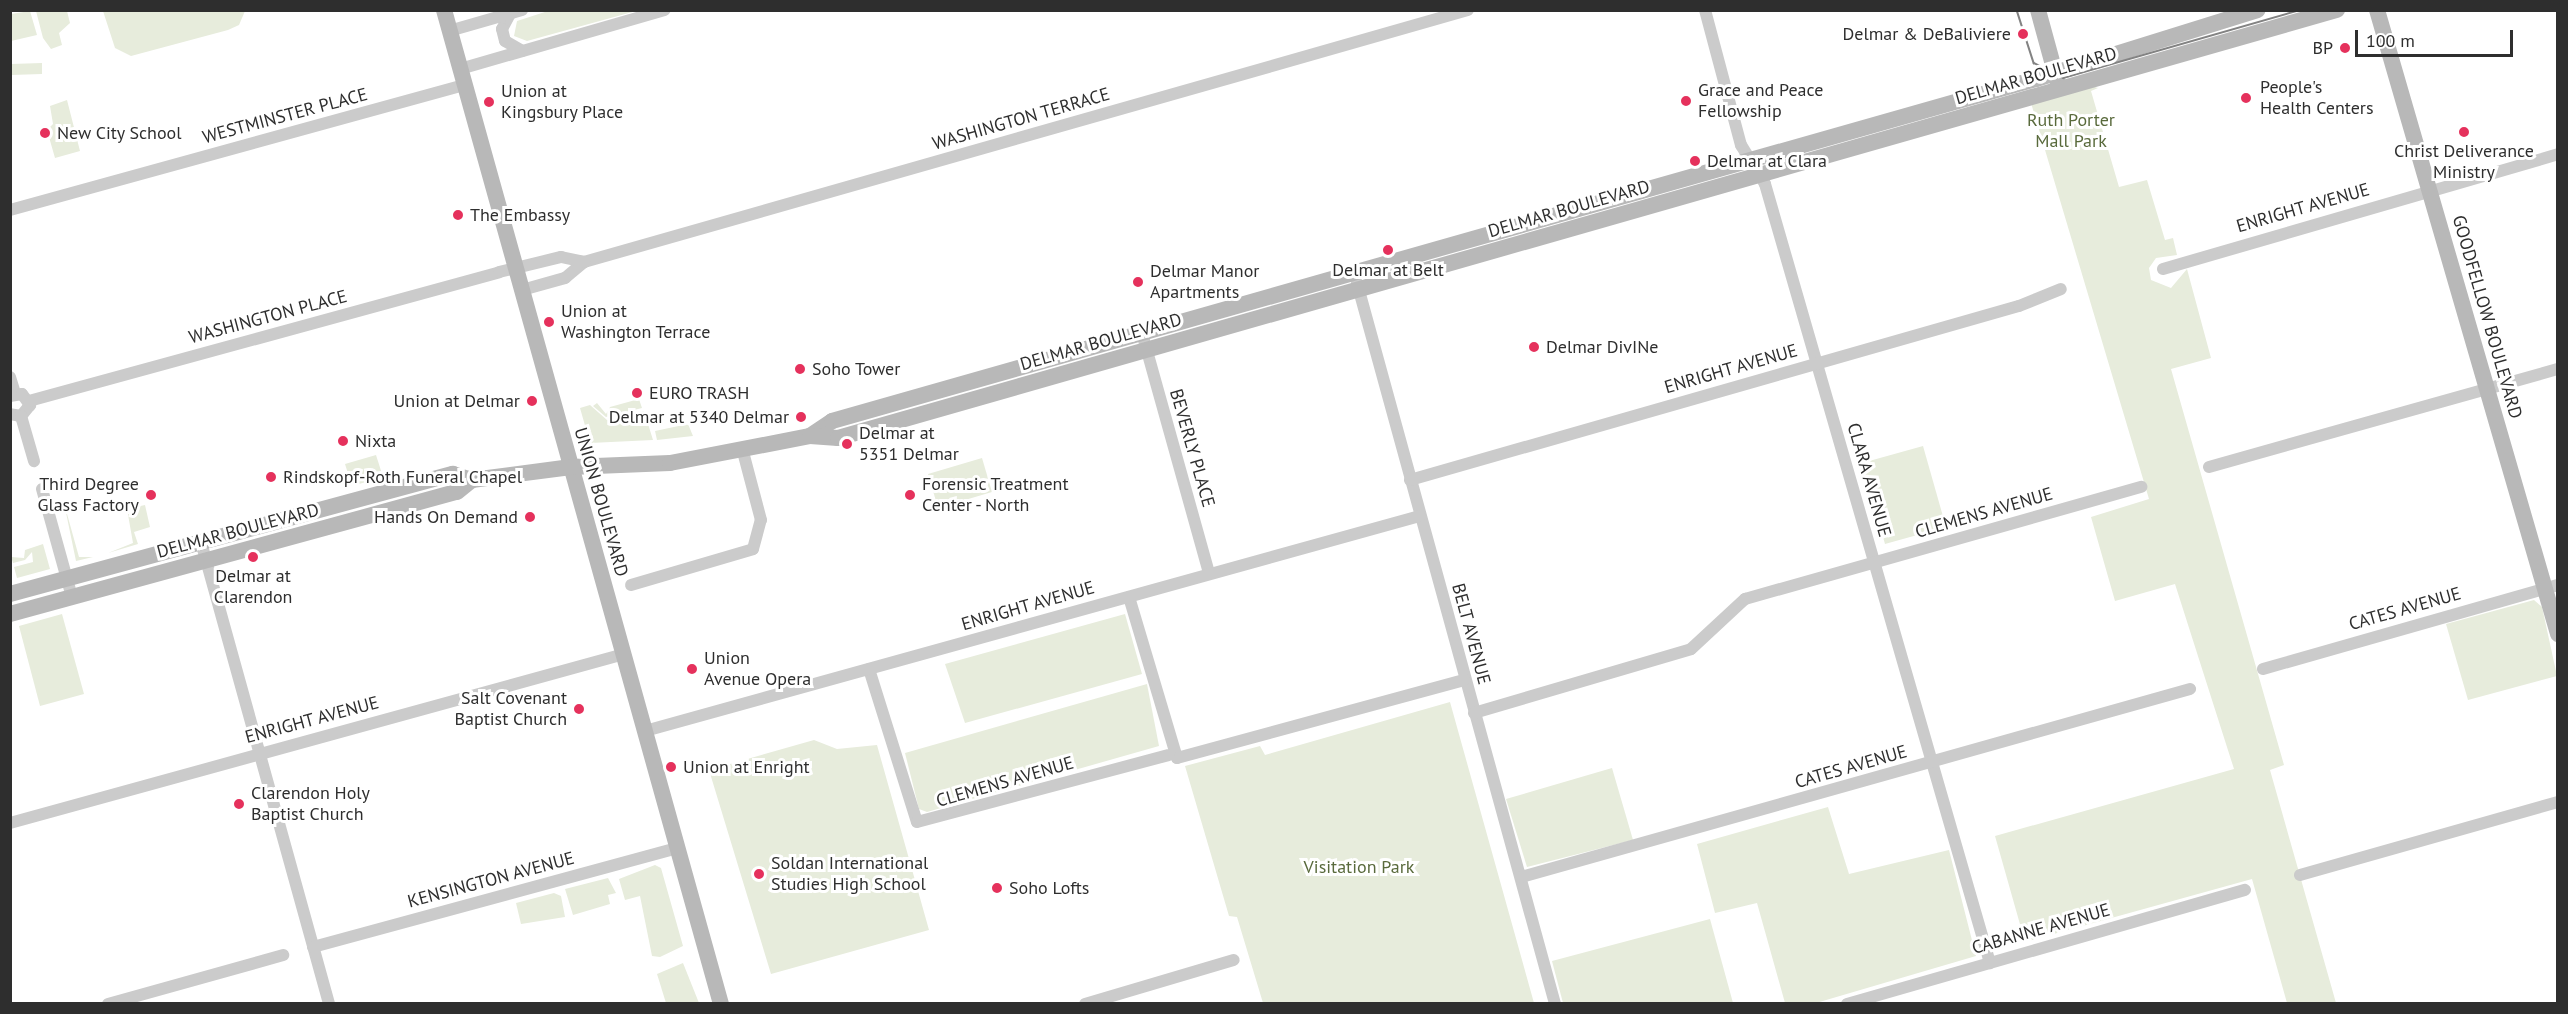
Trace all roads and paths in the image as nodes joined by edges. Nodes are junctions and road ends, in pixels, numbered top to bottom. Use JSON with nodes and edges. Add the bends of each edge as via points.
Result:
{"nodes":[{"id":1,"x":444,"y":10,"type":"edge"},
{"id":2,"x":664,"y":10,"type":"edge"},
{"id":3,"x":1468,"y":10,"type":"edge"},
{"id":4,"x":1705,"y":10,"type":"edge"},
{"id":5,"x":2038,"y":10,"type":"edge"},
{"id":6,"x":2257,"y":10,"type":"edge"},
{"id":7,"x":2337,"y":10,"type":"edge"},
{"id":8,"x":2377,"y":10,"type":"edge"},
{"id":9,"x":516,"y":12,"type":"edge"},
{"id":10,"x":449,"y":31,"type":"junction"},
{"id":11,"x":522,"y":51,"type":"junction"},
{"id":12,"x":462,"y":77,"type":"junction"},
{"id":13,"x":2058,"y":81,"type":"junction"},
{"id":14,"x":1837,"y":135,"type":"junction"},
{"id":15,"x":1841,"y":152,"type":"junction"},
{"id":16,"x":2558,"y":153,"type":"edge"},
{"id":17,"x":1750,"y":159,"type":"junction"},
{"id":18,"x":1759,"y":175,"type":"junction"},
{"id":19,"x":2430,"y":190,"type":"junction"},
{"id":20,"x":10,"y":210,"type":"edge"},
{"id":21,"x":584,"y":262,"type":"junction"},
{"id":22,"x":516,"y":268,"type":"junction"},
{"id":23,"x":2163,"y":269,"type":"dead end"},
{"id":24,"x":1354,"y":273,"type":"junction"},
{"id":25,"x":2061,"y":289,"type":"dead end"},
{"id":26,"x":522,"y":290,"type":"junction"},
{"id":27,"x":1359,"y":290,"type":"junction"},
{"id":28,"x":1144,"y":341,"type":"junction"},
{"id":29,"x":1817,"y":364,"type":"junction"},
{"id":30,"x":2558,"y":369,"type":"edge"},
{"id":31,"x":10,"y":376,"type":"edge"},
{"id":32,"x":2487,"y":389,"type":"junction"},
{"id":33,"x":13,"y":395,"type":"edge"},
{"id":34,"x":29,"y":401,"type":"junction"},
{"id":35,"x":16,"y":415,"type":"edge"},
{"id":36,"x":743,"y":452,"type":"junction"},
{"id":37,"x":34,"y":461,"type":"dead end"},
{"id":38,"x":571,"y":466,"type":"junction"},
{"id":39,"x":2209,"y":467,"type":"dead end"},
{"id":40,"x":472,"y":480,"type":"junction"},
{"id":41,"x":1410,"y":480,"type":"junction"},
{"id":42,"x":2141,"y":487,"type":"dead end"},
{"id":43,"x":42,"y":489,"type":"dead end"},
{"id":44,"x":1420,"y":516,"type":"junction"},
{"id":45,"x":201,"y":542,"type":"junction"},
{"id":46,"x":206,"y":560,"type":"junction"},
{"id":47,"x":1874,"y":563,"type":"junction"},
{"id":48,"x":1209,"y":573,"type":"junction"},
{"id":49,"x":67,"y":579,"type":"junction"},
{"id":50,"x":631,"y":585,"type":"dead end"},
{"id":51,"x":2551,"y":587,"type":"edge"},
{"id":52,"x":10,"y":594,"type":"edge"},
{"id":53,"x":72,"y":597,"type":"junction"},
{"id":54,"x":1129,"y":597,"type":"junction"},
{"id":55,"x":10,"y":614,"type":"edge"},
{"id":56,"x":2558,"y":634,"type":"edge"},
{"id":57,"x":624,"y":654,"type":"junction"},
{"id":58,"x":869,"y":669,"type":"junction"},
{"id":59,"x":2263,"y":669,"type":"dead end"},
{"id":60,"x":1465,"y":680,"type":"junction"},
{"id":61,"x":2190,"y":690,"type":"dead end"},
{"id":62,"x":1474,"y":713,"type":"junction"},
{"id":63,"x":645,"y":731,"type":"junction"},
{"id":64,"x":260,"y":753,"type":"junction"},
{"id":65,"x":1172,"y":756,"type":"junction"},
{"id":66,"x":1932,"y":763,"type":"junction"},
{"id":67,"x":2558,"y":802,"type":"edge"},
{"id":68,"x":10,"y":823,"type":"edge"},
{"id":69,"x":678,"y":848,"type":"junction"},
{"id":70,"x":2300,"y":875,"type":"dead end"},
{"id":71,"x":1521,"y":877,"type":"junction"},
{"id":72,"x":2245,"y":890,"type":"dead end"},
{"id":73,"x":313,"y":947,"type":"junction"},
{"id":74,"x":283,"y":956,"type":"dead end"},
{"id":75,"x":1234,"y":960,"type":"dead end"},
{"id":76,"x":1990,"y":963,"type":"junction"},
{"id":77,"x":108,"y":1004,"type":"edge"},
{"id":78,"x":329,"y":1004,"type":"edge"},
{"id":79,"x":721,"y":1004,"type":"edge"},
{"id":80,"x":1085,"y":1004,"type":"edge"},
{"id":81,"x":1555,"y":1004,"type":"edge"},
{"id":82,"x":1847,"y":1004,"type":"edge"}],
"edges":[{"from":1,"to":10,"type":"main road","name":"UNION BOULEVARD"},
{"from":2,"to":11,"type":"street","name":"WESTMINSTER PLACE"},
{"from":3,"to":21,"type":"street","name":"WASHINGTON TERRACE"},
{"from":4,"to":17,"type":"street","name":"CLARA AVENUE"},
{"from":5,"to":13,"type":"main road"},
{"from":6,"to":13,"type":"main road","name":"DELMAR BOULEVARD"},
{"from":7,"to":13,"type":"main road","name":"DELMAR BOULEVARD"},
{"from":8,"to":19,"type":"main road","name":"GOODFELLOW BOULEVARD"},
{"from":9,"to":10,"type":"street"},
{"from":9,"to":11,"type":"street","via":[[502,29],[506,41]]},
{"from":10,"to":12,"type":"main road","name":"UNION BOULEVARD"},
{"from":11,"to":12,"type":"street","name":"WESTMINSTER PLACE"},
{"from":12,"to":20,"type":"street","name":"WESTMINSTER PLACE"},
{"from":12,"to":22,"type":"main road","name":"UNION BOULEVARD"},
{"from":13,"to":14,"type":"main road","name":"DELMAR BOULEVARD"},
{"from":13,"to":15,"type":"main road","name":"DELMAR BOULEVARD"},
{"from":14,"to":15,"type":"main road"},
{"from":14,"to":17,"type":"main road","name":"DELMAR BOULEVARD"},
{"from":15,"to":18,"type":"main road","name":"DELMAR BOULEVARD"},
{"from":16,"to":19,"type":"street","name":"ENRIGHT AVENUE"},
{"from":17,"to":18,"type":"street","name":"CLARA AVENUE"},
{"from":17,"to":24,"type":"main road","name":"DELMAR BOULEVARD"},
{"from":18,"to":27,"type":"main road","name":"DELMAR BOULEVARD"},
{"from":18,"to":29,"type":"street","name":"CLARA AVENUE"},
{"from":19,"to":23,"type":"street","name":"ENRIGHT AVENUE"},
{"from":19,"to":32,"type":"main road","name":"GOODFELLOW BOULEVARD"},
{"from":21,"to":22,"type":"street","name":"WASHINGTON PLACE","via":[[561,257]]},
{"from":21,"to":26,"type":"street","via":[[565,278]]},
{"from":22,"to":26,"type":"main road","name":"UNION BOULEVARD"},
{"from":22,"to":34,"type":"street","name":"WASHINGTON PLACE"},
{"from":24,"to":27,"type":"street","name":"BELT AVENUE"},
{"from":24,"to":28,"type":"main road","name":"DELMAR BOULEVARD"},
{"from":25,"to":29,"type":"street","name":"ENRIGHT AVENUE"},
{"from":26,"to":38,"type":"main road","name":"UNION BOULEVARD"},
{"from":27,"to":28,"type":"main road","name":"DELMAR BOULEVARD"},
{"from":27,"to":41,"type":"street","name":"BELT AVENUE"},
{"from":28,"to":36,"type":"main road","name":"DELMAR BOULEVARD","via":[[832,421],[810,436]]},
{"from":28,"to":48,"type":"street","name":"BEVERLY PLACE"},
{"from":29,"to":41,"type":"street","name":"ENRIGHT AVENUE"},
{"from":29,"to":47,"type":"street","name":"CLARA AVENUE"},
{"from":30,"to":32,"type":"street"},
{"from":31,"to":33,"type":"street"},
{"from":32,"to":39,"type":"street"},
{"from":32,"to":51,"type":"main road","name":"GOODFELLOW BOULEVARD"},
{"from":33,"to":34,"type":"street"},
{"from":34,"to":35,"type":"street"},
{"from":35,"to":37,"type":"street"},
{"from":36,"to":38,"type":"main road","name":"DELMAR BOULEVARD","via":[[670,462]]},
{"from":36,"to":50,"type":"street","via":[[762,520],[753,549]]},
{"from":38,"to":40,"type":"main road","name":"DELMAR BOULEVARD"},
{"from":38,"to":57,"type":"main road","name":"UNION BOULEVARD"},
{"from":40,"to":45,"type":"main road","name":"DELMAR BOULEVARD","via":[[453,474]]},
{"from":40,"to":46,"type":"main road","name":"DELMAR BOULEVARD","via":[[457,492]]},
{"from":41,"to":44,"type":"street","name":"BELT AVENUE"},
{"from":42,"to":47,"type":"street","name":"CLEMENS AVENUE"},
{"from":43,"to":49,"type":"street"},
{"from":44,"to":48,"type":"street","name":"ENRIGHT AVENUE"},
{"from":44,"to":60,"type":"street","name":"BELT AVENUE"},
{"from":45,"to":46,"type":"street"},
{"from":45,"to":49,"type":"main road","name":"DELMAR BOULEVARD"},
{"from":46,"to":53,"type":"main road","name":"DELMAR BOULEVARD"},
{"from":46,"to":64,"type":"street"},
{"from":47,"to":62,"type":"street","name":"CLEMENS AVENUE","via":[[1745,599],[1691,649]]},
{"from":47,"to":66,"type":"street","name":"CLARA AVENUE"},
{"from":48,"to":54,"type":"street","name":"ENRIGHT AVENUE"},
{"from":49,"to":52,"type":"main road","name":"DELMAR BOULEVARD"},
{"from":49,"to":53,"type":"street"},
{"from":51,"to":56,"type":"main road","name":"GOODFELLOW BOULEVARD"},
{"from":51,"to":59,"type":"street","name":"CATES AVENUE"},
{"from":53,"to":55,"type":"main road","name":"DELMAR BOULEVARD"},
{"from":54,"to":58,"type":"street","name":"ENRIGHT AVENUE"},
{"from":54,"to":65,"type":"street"},
{"from":57,"to":63,"type":"main road","name":"UNION BOULEVARD"},
{"from":57,"to":64,"type":"street","name":"ENRIGHT AVENUE"},
{"from":58,"to":63,"type":"street","name":"ENRIGHT AVENUE"},
{"from":58,"to":65,"type":"street","name":"CLEMENS AVENUE","via":[[917,822]]},
{"from":60,"to":62,"type":"street","name":"BELT AVENUE"},
{"from":60,"to":65,"type":"street"},
{"from":61,"to":66,"type":"street","name":"CATES AVENUE"},
{"from":62,"to":71,"type":"street","name":"BELT AVENUE"},
{"from":63,"to":69,"type":"main road","name":"UNION BOULEVARD"},
{"from":64,"to":68,"type":"street","name":"ENRIGHT AVENUE"},
{"from":64,"to":73,"type":"street"},
{"from":66,"to":71,"type":"street","name":"CATES AVENUE"},
{"from":66,"to":76,"type":"street","name":"CLARA AVENUE"},
{"from":67,"to":70,"type":"street"},
{"from":69,"to":73,"type":"street","name":"KENSINGTON AVENUE"},
{"from":69,"to":79,"type":"main road","name":"UNION BOULEVARD"},
{"from":71,"to":81,"type":"street","name":"BELT AVENUE"},
{"from":72,"to":76,"type":"street","name":"CABANNE AVENUE"},
{"from":73,"to":78,"type":"street"},
{"from":74,"to":77,"type":"street"},
{"from":75,"to":80,"type":"street"},
{"from":76,"to":82,"type":"street","name":"CABANNE AVENUE"}]}
